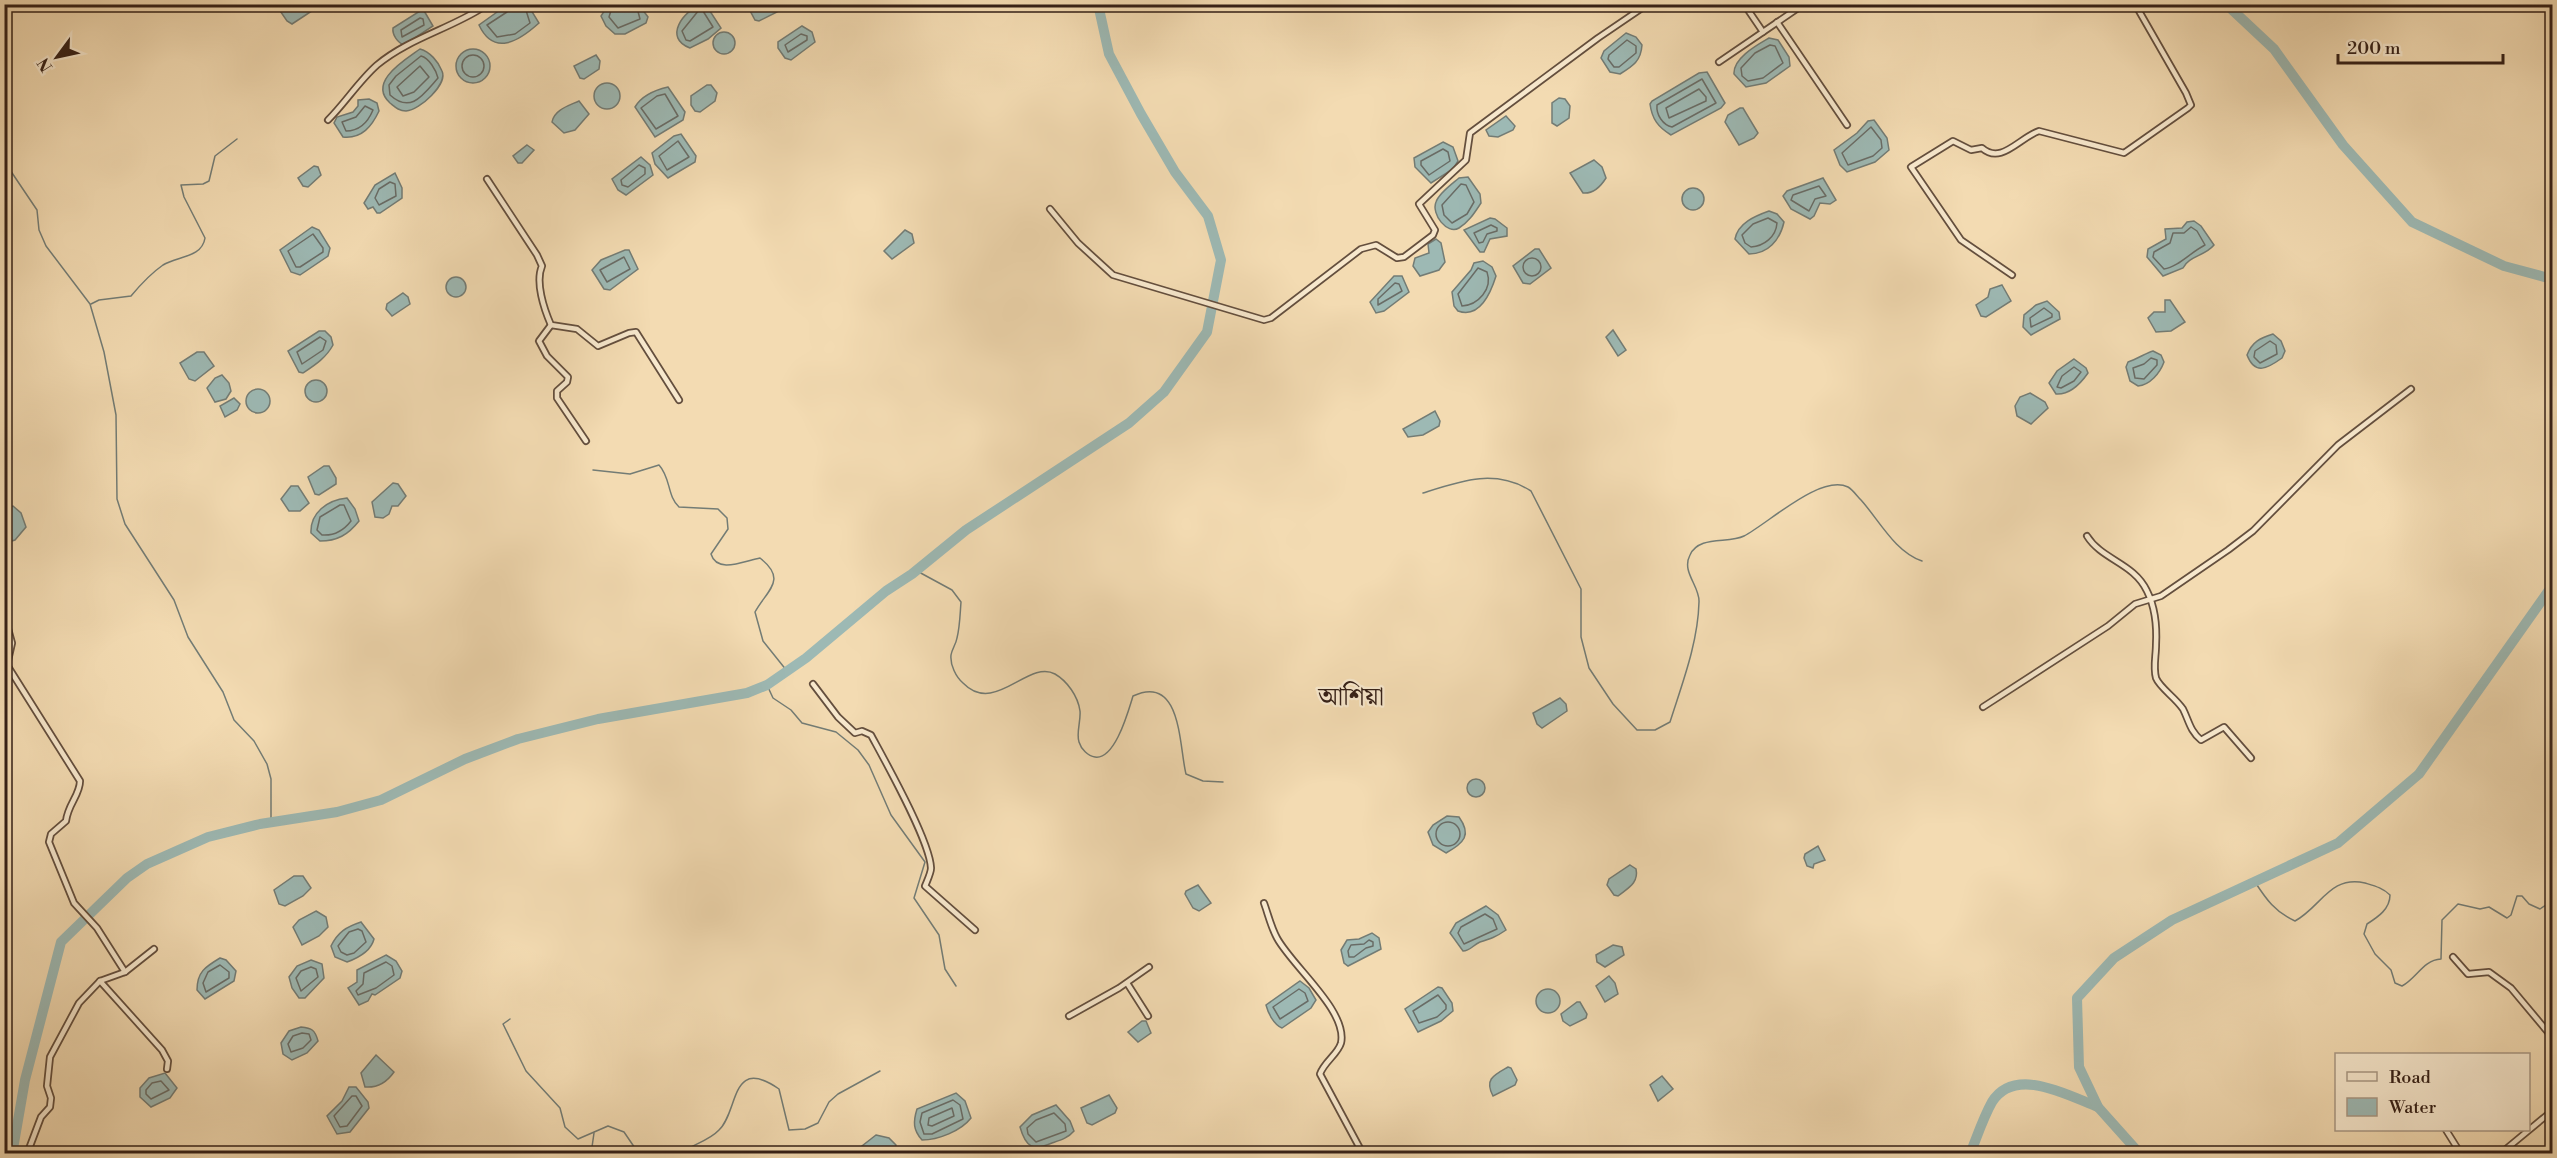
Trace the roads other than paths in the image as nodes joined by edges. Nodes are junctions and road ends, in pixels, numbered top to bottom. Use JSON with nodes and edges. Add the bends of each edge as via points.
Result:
{"nodes":[{"id":1,"x":1648,"y":4,"type":"edge"},
{"id":2,"x":1744,"y":4,"type":"edge"},
{"id":3,"x":1804,"y":4,"type":"edge"},
{"id":4,"x":2134,"y":4,"type":"edge"},
{"id":5,"x":482,"y":8,"type":"dead end"},
{"id":6,"x":1777,"y":22,"type":"junction"},
{"id":7,"x":1763,"y":32,"type":"junction"},
{"id":8,"x":1719,"y":62,"type":"dead end"},
{"id":9,"x":328,"y":120,"type":"dead end"},
{"id":10,"x":1847,"y":125,"type":"dead end"},
{"id":11,"x":487,"y":179,"type":"dead end"},
{"id":12,"x":1050,"y":209,"type":"dead end"},
{"id":13,"x":2012,"y":275,"type":"dead end"},
{"id":14,"x":551,"y":325,"type":"junction"},
{"id":15,"x":2411,"y":389,"type":"dead end"},
{"id":16,"x":679,"y":400,"type":"dead end"},
{"id":17,"x":586,"y":441,"type":"dead end"},
{"id":18,"x":2086,"y":536,"type":"dead end"},
{"id":19,"x":2150,"y":600,"type":"junction"},
{"id":20,"x":4,"y":614,"type":"edge"},
{"id":21,"x":813,"y":684,"type":"dead end"},
{"id":22,"x":1983,"y":707,"type":"dead end"},
{"id":23,"x":2251,"y":758,"type":"dead end"},
{"id":24,"x":1264,"y":903,"type":"dead end"},
{"id":25,"x":975,"y":930,"type":"dead end"},
{"id":26,"x":154,"y":950,"type":"dead end"},
{"id":27,"x":2453,"y":957,"type":"dead end"},
{"id":28,"x":1149,"y":967,"type":"dead end"},
{"id":29,"x":125,"y":972,"type":"junction"},
{"id":30,"x":100,"y":981,"type":"junction"},
{"id":31,"x":1127,"y":983,"type":"junction"},
{"id":32,"x":1069,"y":1016,"type":"dead end"},
{"id":33,"x":1148,"y":1016,"type":"dead end"},
{"id":34,"x":2553,"y":1037,"type":"edge"},
{"id":35,"x":167,"y":1069,"type":"dead end"},
{"id":36,"x":2553,"y":1111,"type":"edge"},
{"id":37,"x":2530,"y":1130,"type":"edge"},
{"id":38,"x":2447,"y":1131,"type":"edge"},
{"id":39,"x":2528,"y":1131,"type":"edge"},
{"id":40,"x":27,"y":1154,"type":"edge"},
{"id":41,"x":1363,"y":1154,"type":"edge"},
{"id":42,"x":2461,"y":1154,"type":"edge"},
{"id":43,"x":2500,"y":1154,"type":"edge"}],
"edges":[{"from":1,"to":12,"type":"street","via":[[1470,133],[1466,160],[1419,204],[1435,230],[1433,236],[1404,257],[1397,258],[1376,245],[1361,249],[1271,318],[1264,320],[1113,275],[1078,243]]},
{"from":2,"to":7,"type":"street"},
{"from":3,"to":6,"type":"street"},
{"from":4,"to":13,"type":"street","via":[[2186,93],[2191,105],[2188,108],[2124,153],[2039,131],[1997,156],[1953,141],[1911,167],[1961,240]]},
{"from":5,"to":9,"type":"street","via":[[377,66]]},
{"from":6,"to":7,"type":"street"},
{"from":6,"to":10,"type":"street"},
{"from":7,"to":8,"type":"street"},
{"from":11,"to":14,"type":"street","via":[[542,266],[541,303]]},
{"from":14,"to":16,"type":"street","via":[[577,329],[598,346],[636,332]]},
{"from":14,"to":17,"type":"street","via":[[539,341],[547,356],[568,377],[557,391],[557,398]]},
{"from":15,"to":19,"type":"street","via":[[2338,444],[2253,531],[2175,587]]},
{"from":18,"to":19,"type":"street","via":[[2094,548],[2138,576]]},
{"from":19,"to":22,"type":"street","via":[[2135,604],[2108,626]]},
{"from":19,"to":23,"type":"street","via":[[2156,628],[2154,668],[2160,685],[2175,697],[2197,737],[2201,740],[2224,727]]},
{"from":20,"to":29,"type":"street","via":[[12,643],[7,665],[80,781],[66,821],[51,834],[49,842],[74,903],[97,928]]},
{"from":21,"to":25,"type":"street","via":[[855,733],[871,735],[926,851],[931,869],[925,886]]},
{"from":24,"to":41,"type":"street","via":[[1277,938],[1327,1002],[1341,1027],[1341,1045],[1322,1066],[1320,1074]]},
{"from":26,"to":29,"type":"street"},
{"from":27,"to":34,"type":"street","via":[[2468,974],[2489,972],[2511,988]]},
{"from":28,"to":31,"type":"street"},
{"from":29,"to":30,"type":"street"},
{"from":30,"to":35,"type":"street","via":[[162,1050],[168,1061]]},
{"from":30,"to":40,"type":"street","via":[[79,1003],[50,1057],[46,1086],[50,1107],[41,1117]]},
{"from":31,"to":32,"type":"street"},
{"from":31,"to":33,"type":"street"},
{"from":36,"to":37,"type":"street"},
{"from":38,"to":42,"type":"street"},
{"from":39,"to":43,"type":"street"}]}
